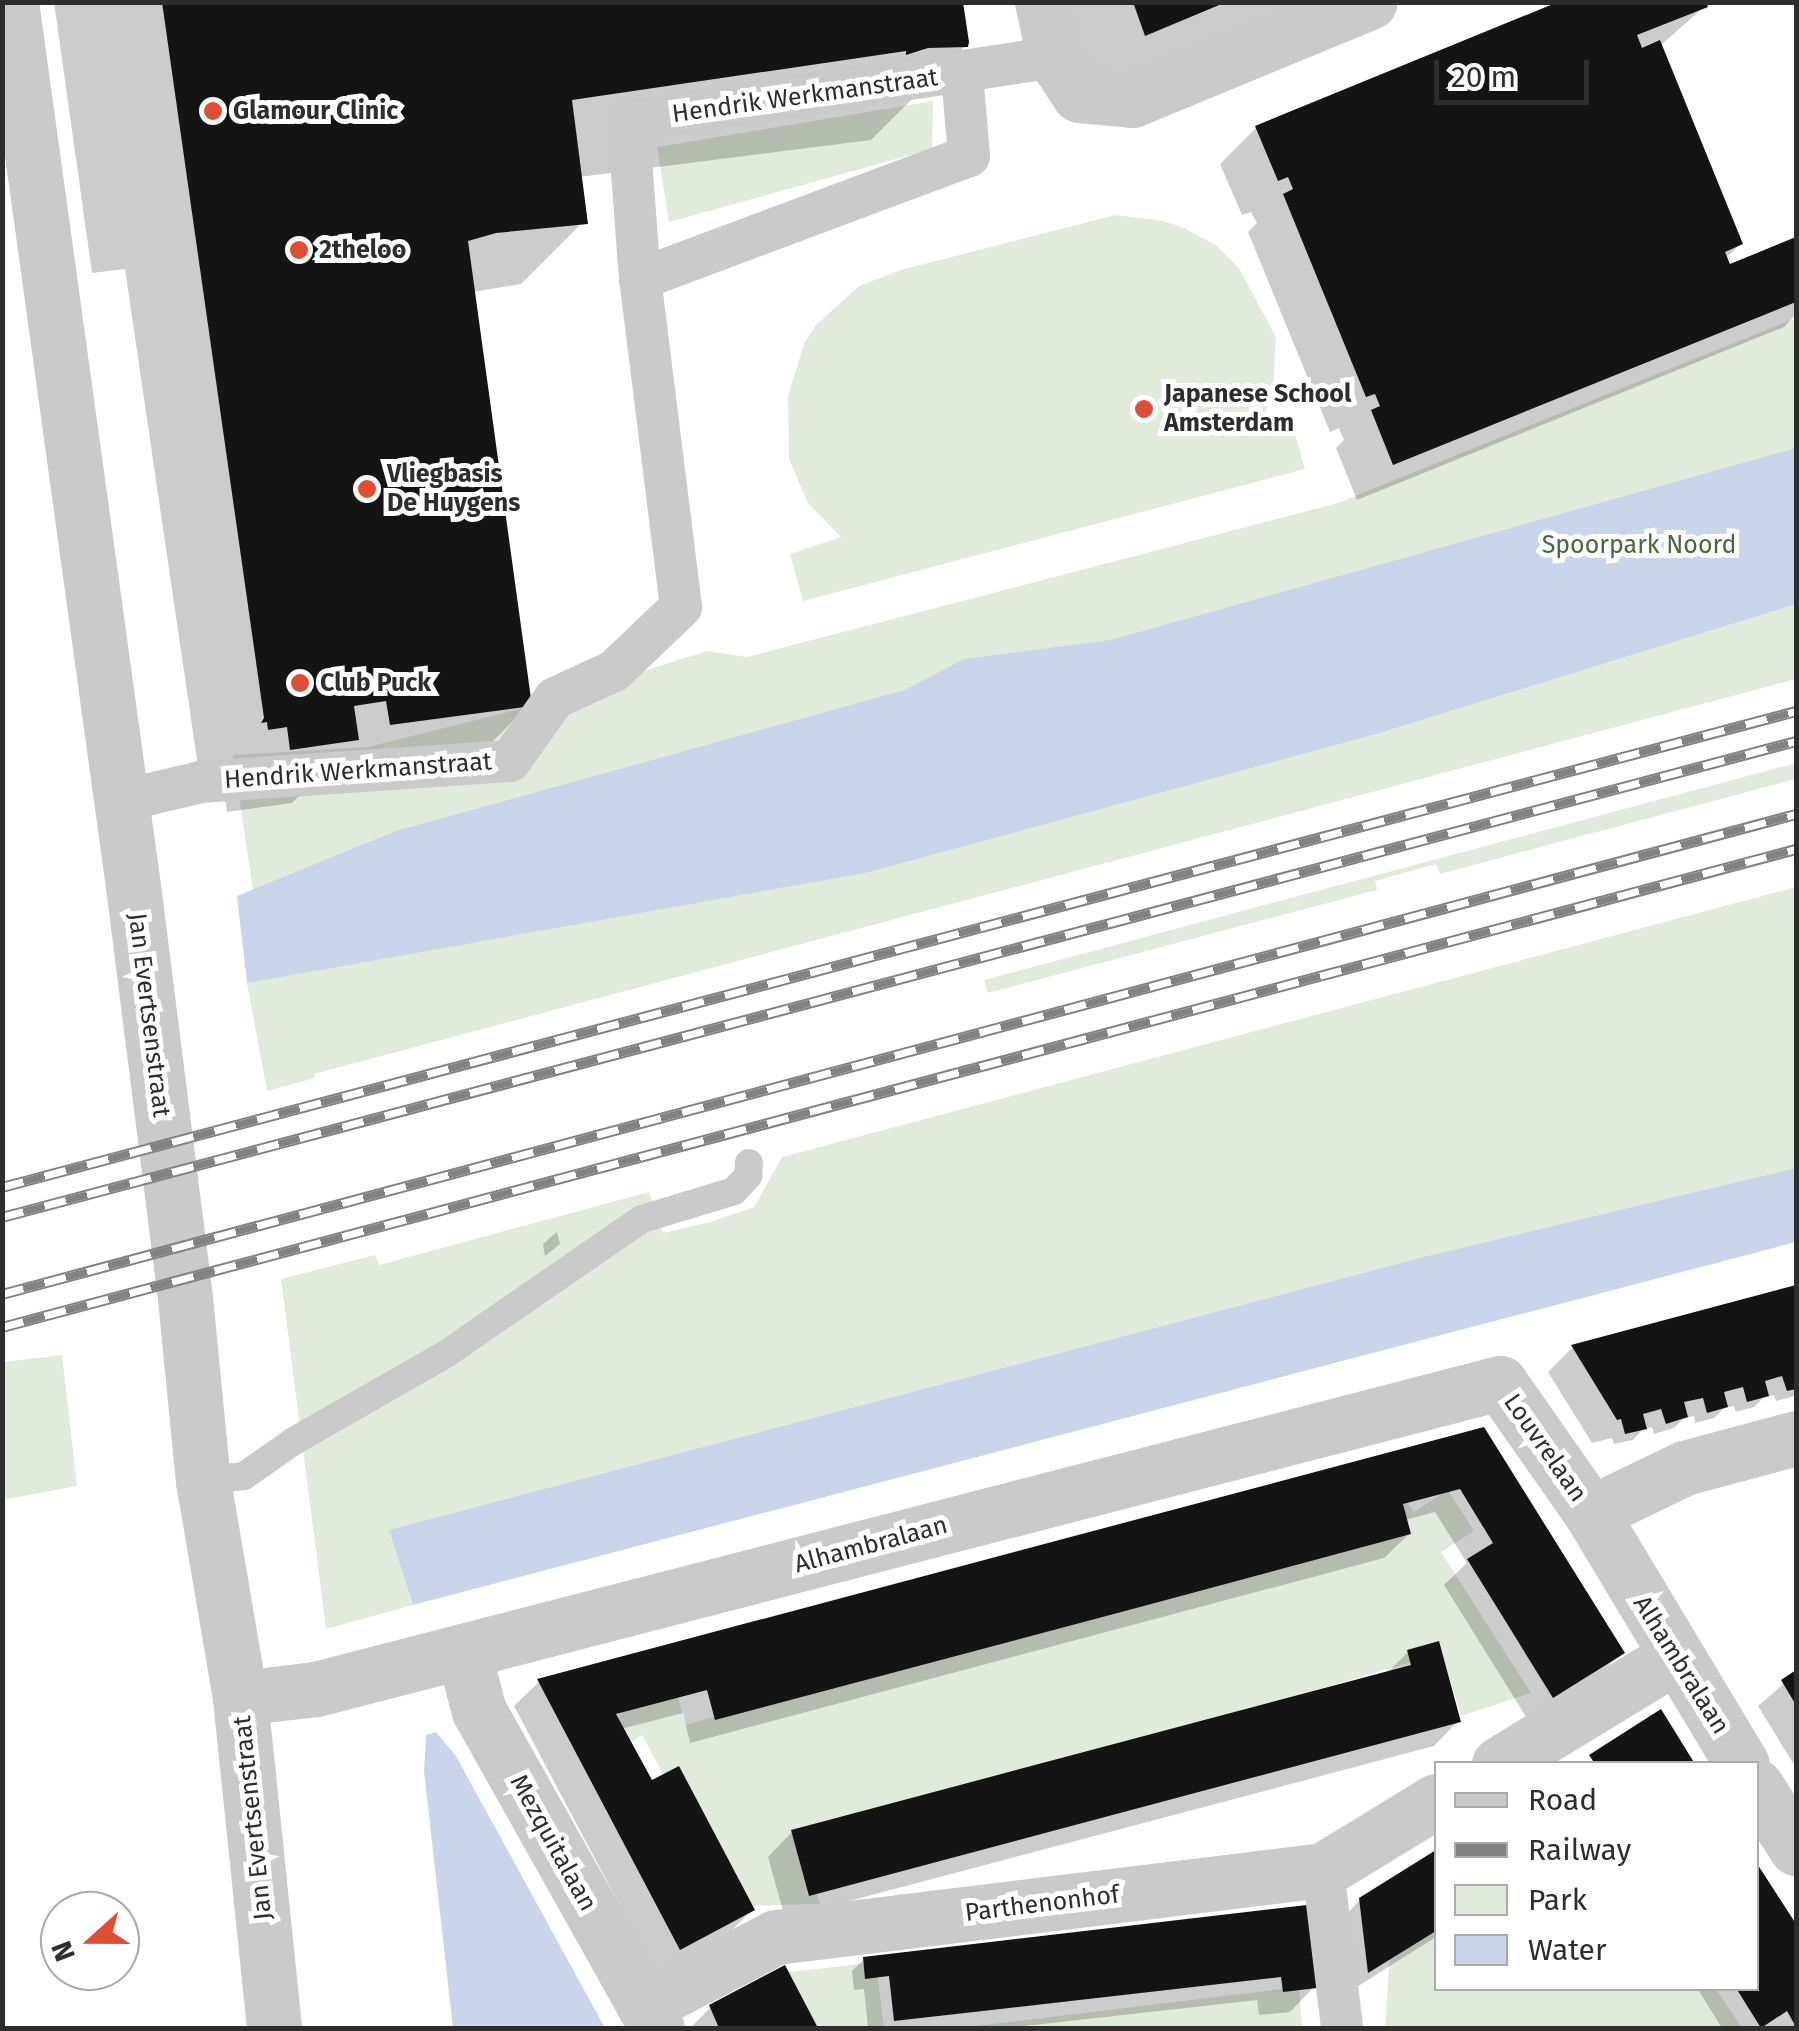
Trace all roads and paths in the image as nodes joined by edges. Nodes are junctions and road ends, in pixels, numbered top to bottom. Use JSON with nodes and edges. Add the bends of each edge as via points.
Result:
{"nodes":[{"id":1,"x":1042,"y":2,"type":"edge"},
{"id":2,"x":1370,"y":2,"type":"edge"},
{"id":3,"x":11,"y":3,"type":"edge"},
{"id":4,"x":1054,"y":56,"type":"junction"},
{"id":5,"x":962,"y":74,"type":"junction"},
{"id":6,"x":640,"y":279,"type":"junction"},
{"id":7,"x":122,"y":801,"type":"junction"},
{"id":8,"x":748,"y":1163,"type":"dead end"},
{"id":9,"x":1500,"y":1382,"type":"joint"},
{"id":10,"x":1796,"y":1438,"type":"edge"},
{"id":11,"x":202,"y":1481,"type":"junction"},
{"id":12,"x":1591,"y":1513,"type":"junction"},
{"id":13,"x":463,"y":1651,"type":"junction"},
{"id":14,"x":1674,"y":1657,"type":"junction"},
{"id":15,"x":240,"y":1698,"type":"junction"},
{"id":16,"x":1504,"y":1761,"type":"edge"},
{"id":17,"x":1740,"y":1761,"type":"edge"},
{"id":18,"x":1759,"y":1791,"type":"edge"},
{"id":19,"x":1434,"y":1802,"type":"edge"},
{"id":20,"x":1796,"y":1848,"type":"edge"},
{"id":21,"x":1323,"y":1870,"type":"junction"},
{"id":22,"x":650,"y":2017,"type":"edge"},
{"id":23,"x":274,"y":2028,"type":"edge"},
{"id":24,"x":1342,"y":2028,"type":"edge"}],
"edges":[{"from":1,"to":4,"type":"street"},
{"from":2,"to":4,"type":"street","via":[[1132,100],[1079,95]]},
{"from":3,"to":7,"type":"street","name":"Jan Evertsenstraat"},
{"from":4,"to":5,"type":"street","name":"Hendrik Werkmanstraat"},
{"from":5,"to":6,"type":"street","name":"Hendrik Werkmanstraat","via":[[969,156]]},
{"from":5,"to":6,"type":"street","name":"Hendrik Werkmanstraat","via":[[628,121]]},
{"from":6,"to":7,"type":"street","name":"Hendrik Werkmanstraat","via":[[681,608],[614,671],[555,698],[510,761],[201,782]]},
{"from":7,"to":11,"type":"street","name":"Jan Evertsenstraat"},
{"from":8,"to":11,"type":"lane","via":[[748,1176],[734,1191],[642,1219],[446,1354],[244,1476]]},
{"from":9,"to":12,"type":"street","name":"Louvrelaan"},
{"from":9,"to":13,"type":"street","name":"Alhambralaan"},
{"from":10,"to":12,"type":"street","via":[[1684,1468]]},
{"from":11,"to":15,"type":"street","name":"Jan Evertsenstraat"},
{"from":12,"to":14,"type":"street","name":"Alhambralaan"},
{"from":13,"to":15,"type":"street","name":"Alhambralaan","via":[[316,1689]]},
{"from":13,"to":22,"type":"street","name":"Mezquitalaan","via":[[479,1711]]},
{"from":14,"to":16,"type":"street"},
{"from":14,"to":17,"type":"street","name":"Alhambralaan"},
{"from":15,"to":23,"type":"street","name":"Jan Evertsenstraat"},
{"from":18,"to":20,"type":"street"},
{"from":19,"to":21,"type":"street","name":"Parthenonhof"},
{"from":21,"to":22,"type":"street","name":"Parthenonhof","via":[[776,1937]]},
{"from":21,"to":24,"type":"street"}]}
